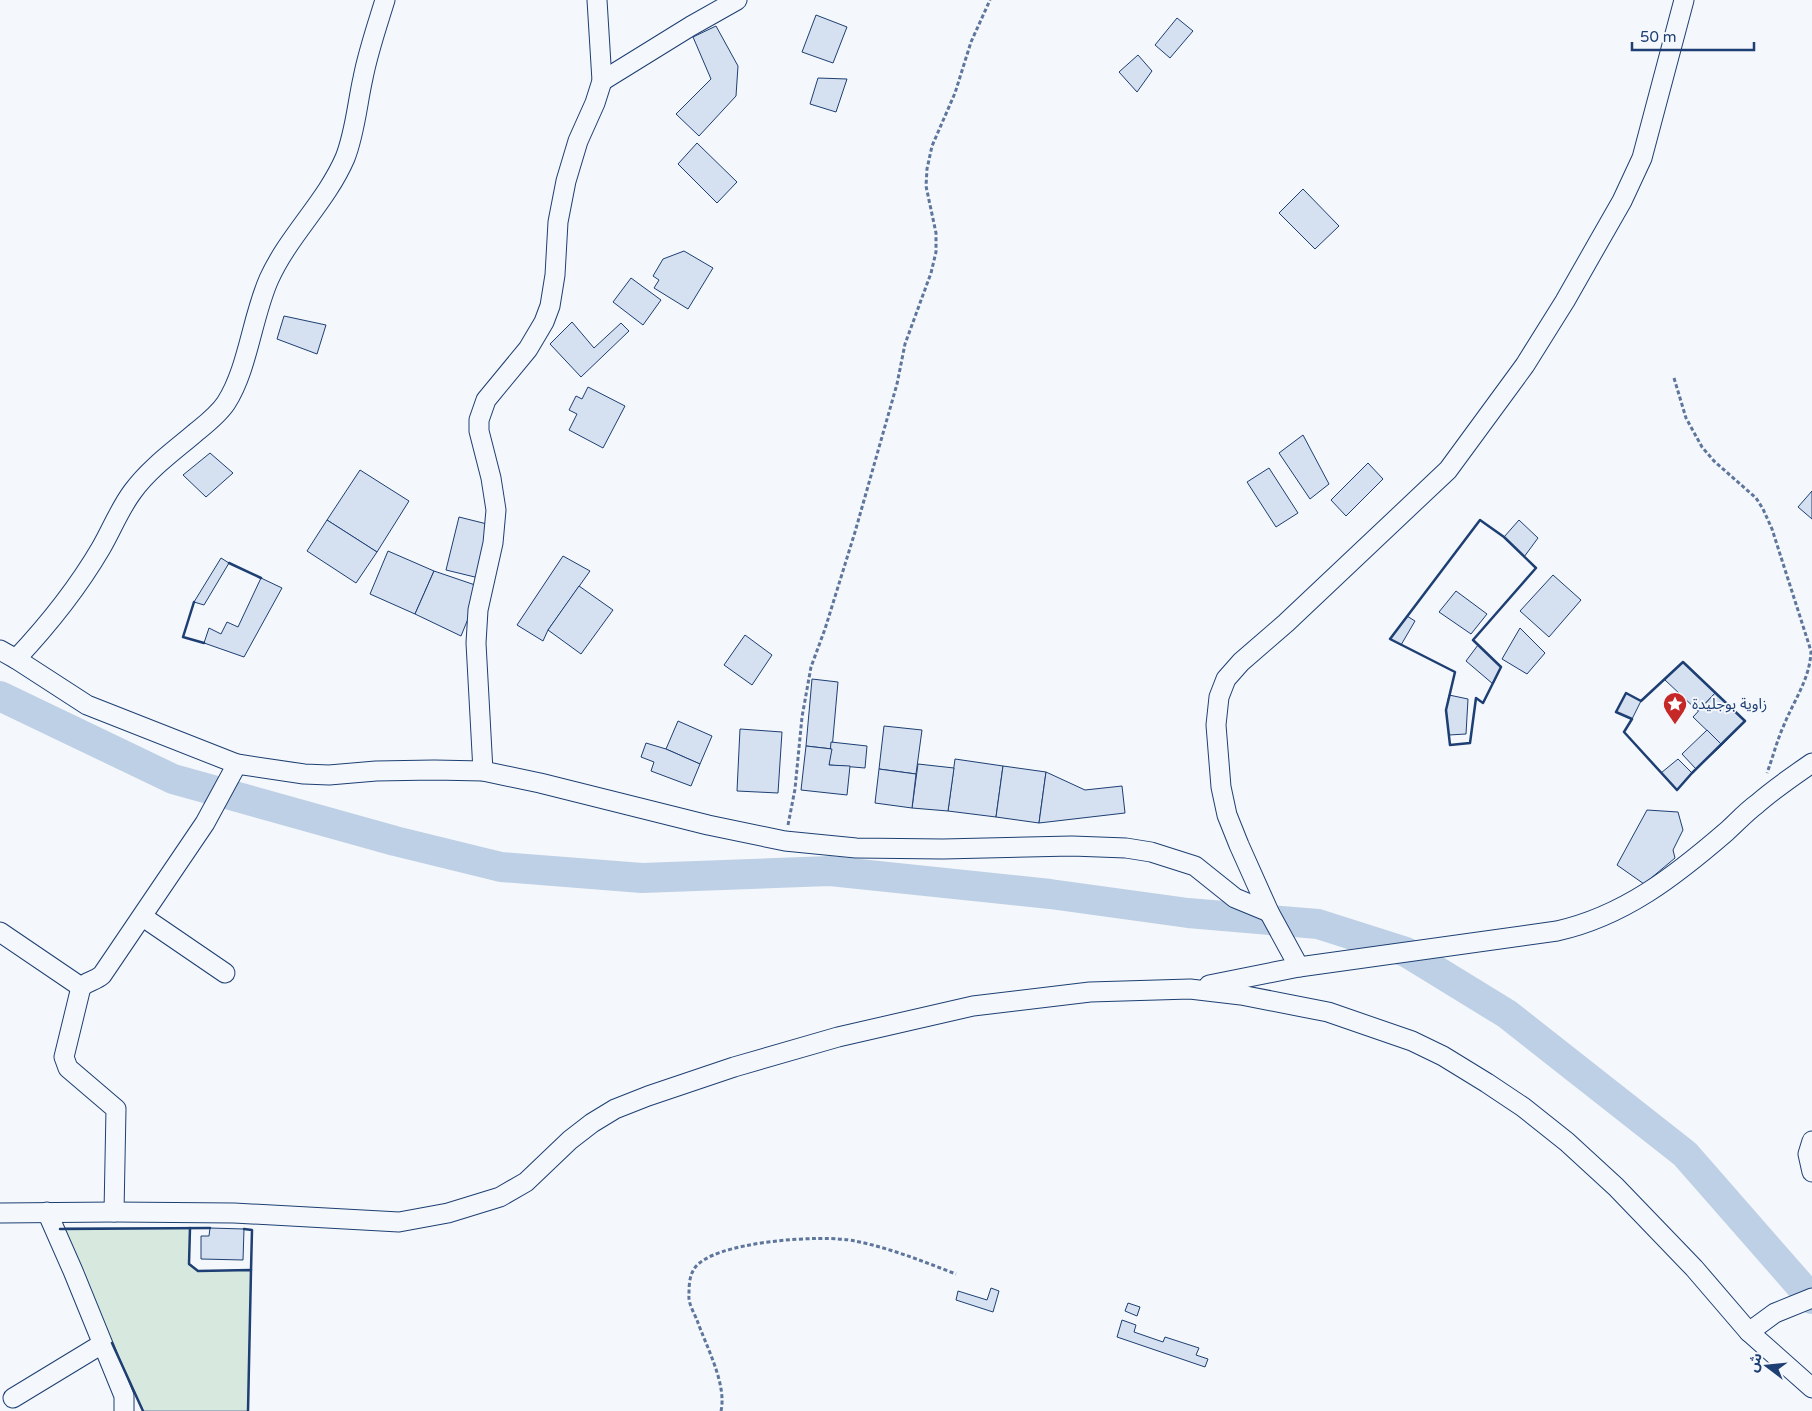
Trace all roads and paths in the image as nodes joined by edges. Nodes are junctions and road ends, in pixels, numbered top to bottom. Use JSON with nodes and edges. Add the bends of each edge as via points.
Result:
{"nodes":[{"id":1,"x":385,"y":0,"type":"edge"},
{"id":2,"x":597,"y":0,"type":"edge"},
{"id":3,"x":737,"y":0,"type":"edge"},
{"id":4,"x":990,"y":0,"type":"edge"},
{"id":5,"x":1684,"y":0,"type":"edge"},
{"id":6,"x":602,"y":81,"type":"junction"},
{"id":7,"x":1674,"y":378,"type":"dead end"},
{"id":8,"x":8,"y":655,"type":"edge"},
{"id":9,"x":1812,"y":763,"type":"edge"},
{"id":10,"x":237,"y":764,"type":"junction"},
{"id":11,"x":483,"y":771,"type":"junction"},
{"id":12,"x":1765,"y":778,"type":"dead end"},
{"id":13,"x":786,"y":841,"type":"junction"},
{"id":14,"x":1269,"y":912,"type":"junction"},
{"id":15,"x":143,"y":917,"type":"junction"},
{"id":16,"x":0,"y":932,"type":"edge"},
{"id":17,"x":1299,"y":967,"type":"junction"},
{"id":18,"x":225,"y":972,"type":"dead end"},
{"id":19,"x":81,"y":987,"type":"junction"},
{"id":20,"x":1190,"y":989,"type":"junction"},
{"id":21,"x":1812,"y":1140,"type":"edge"},
{"id":22,"x":1812,"y":1172,"type":"edge"},
{"id":23,"x":47,"y":1212,"type":"junction"},
{"id":24,"x":114,"y":1212,"type":"junction"},
{"id":25,"x":0,"y":1213,"type":"edge"},
{"id":26,"x":956,"y":1274,"type":"dead end"},
{"id":27,"x":1812,"y":1298,"type":"edge"},
{"id":28,"x":1749,"y":1332,"type":"junction"},
{"id":29,"x":102,"y":1344,"type":"junction"},
{"id":30,"x":1812,"y":1388,"type":"edge"},
{"id":31,"x":12,"y":1398,"type":"dead end"},
{"id":32,"x":124,"y":1411,"type":"edge"},
{"id":33,"x":721,"y":1411,"type":"edge"}],
"edges":[{"from":1,"to":8,"type":"street","via":[[364,71],[346,156],[326,194],[288,244],[269,279],[234,390],[213,418],[157,464],[133,490],[71,594],[54,616]]},
{"from":2,"to":6,"type":"street"},
{"from":3,"to":6,"type":"street"},
{"from":4,"to":13,"type":"path","via":[[932,146],[926,186],[936,233],[936,252],[905,344],[856,532],[810,667]]},
{"from":5,"to":14,"type":"street","via":[[1642,158],[1622,201],[1525,365],[1448,470],[1226,679],[1219,697],[1216,725],[1221,787],[1239,845]]},
{"from":6,"to":11,"type":"street","via":[[578,140],[566,181],[558,222],[550,306],[528,349],[486,400],[479,420],[496,510],[493,543],[476,626]]},
{"from":7,"to":12,"type":"path","via":[[1686,418],[1702,447],[1756,498],[1763,509],[1812,651],[1805,681],[1784,724]]},
{"from":8,"to":10,"type":"street","via":[[87,705]]},
{"from":9,"to":17,"type":"street","via":[[1756,804],[1671,876],[1616,912],[1556,931]]},
{"from":10,"to":11,"type":"street","via":[[329,775],[376,771]]},
{"from":10,"to":15,"type":"street","via":[[205,823]]},
{"from":11,"to":13,"type":"street"},
{"from":13,"to":14,"type":"street","via":[[856,848],[1126,848],[1195,866],[1236,898]]},
{"from":14,"to":17,"type":"street"},
{"from":15,"to":18,"type":"street"},
{"from":15,"to":19,"type":"street","via":[[102,975]]},
{"from":16,"to":19,"type":"street"},
{"from":17,"to":20,"type":"street"},
{"from":19,"to":24,"type":"street","via":[[64,1057],[68,1068],[116,1109]]},
{"from":20,"to":24,"type":"street","via":[[1090,992],[973,1006],[838,1037],[734,1066],[615,1109],[570,1140],[526,1182],[500,1197],[448,1213],[399,1222],[234,1213]]},
{"from":20,"to":28,"type":"street","via":[[1328,1012],[1412,1041],[1443,1056],[1523,1107],[1567,1142],[1616,1187],[1694,1268]]},
{"from":21,"to":22,"type":"street","via":[[1808,1154]]},
{"from":23,"to":24,"type":"street"},
{"from":23,"to":25,"type":"street"},
{"from":23,"to":29,"type":"street"},
{"from":26,"to":33,"type":"path","via":[[900,1252],[852,1240],[818,1237],[754,1244],[706,1259],[694,1268],[688,1298],[720,1381]]},
{"from":27,"to":28,"type":"street","via":[[1775,1314]]},
{"from":28,"to":30,"type":"street"},
{"from":29,"to":31,"type":"street"},
{"from":29,"to":32,"type":"street","via":[[124,1396]]}]}
